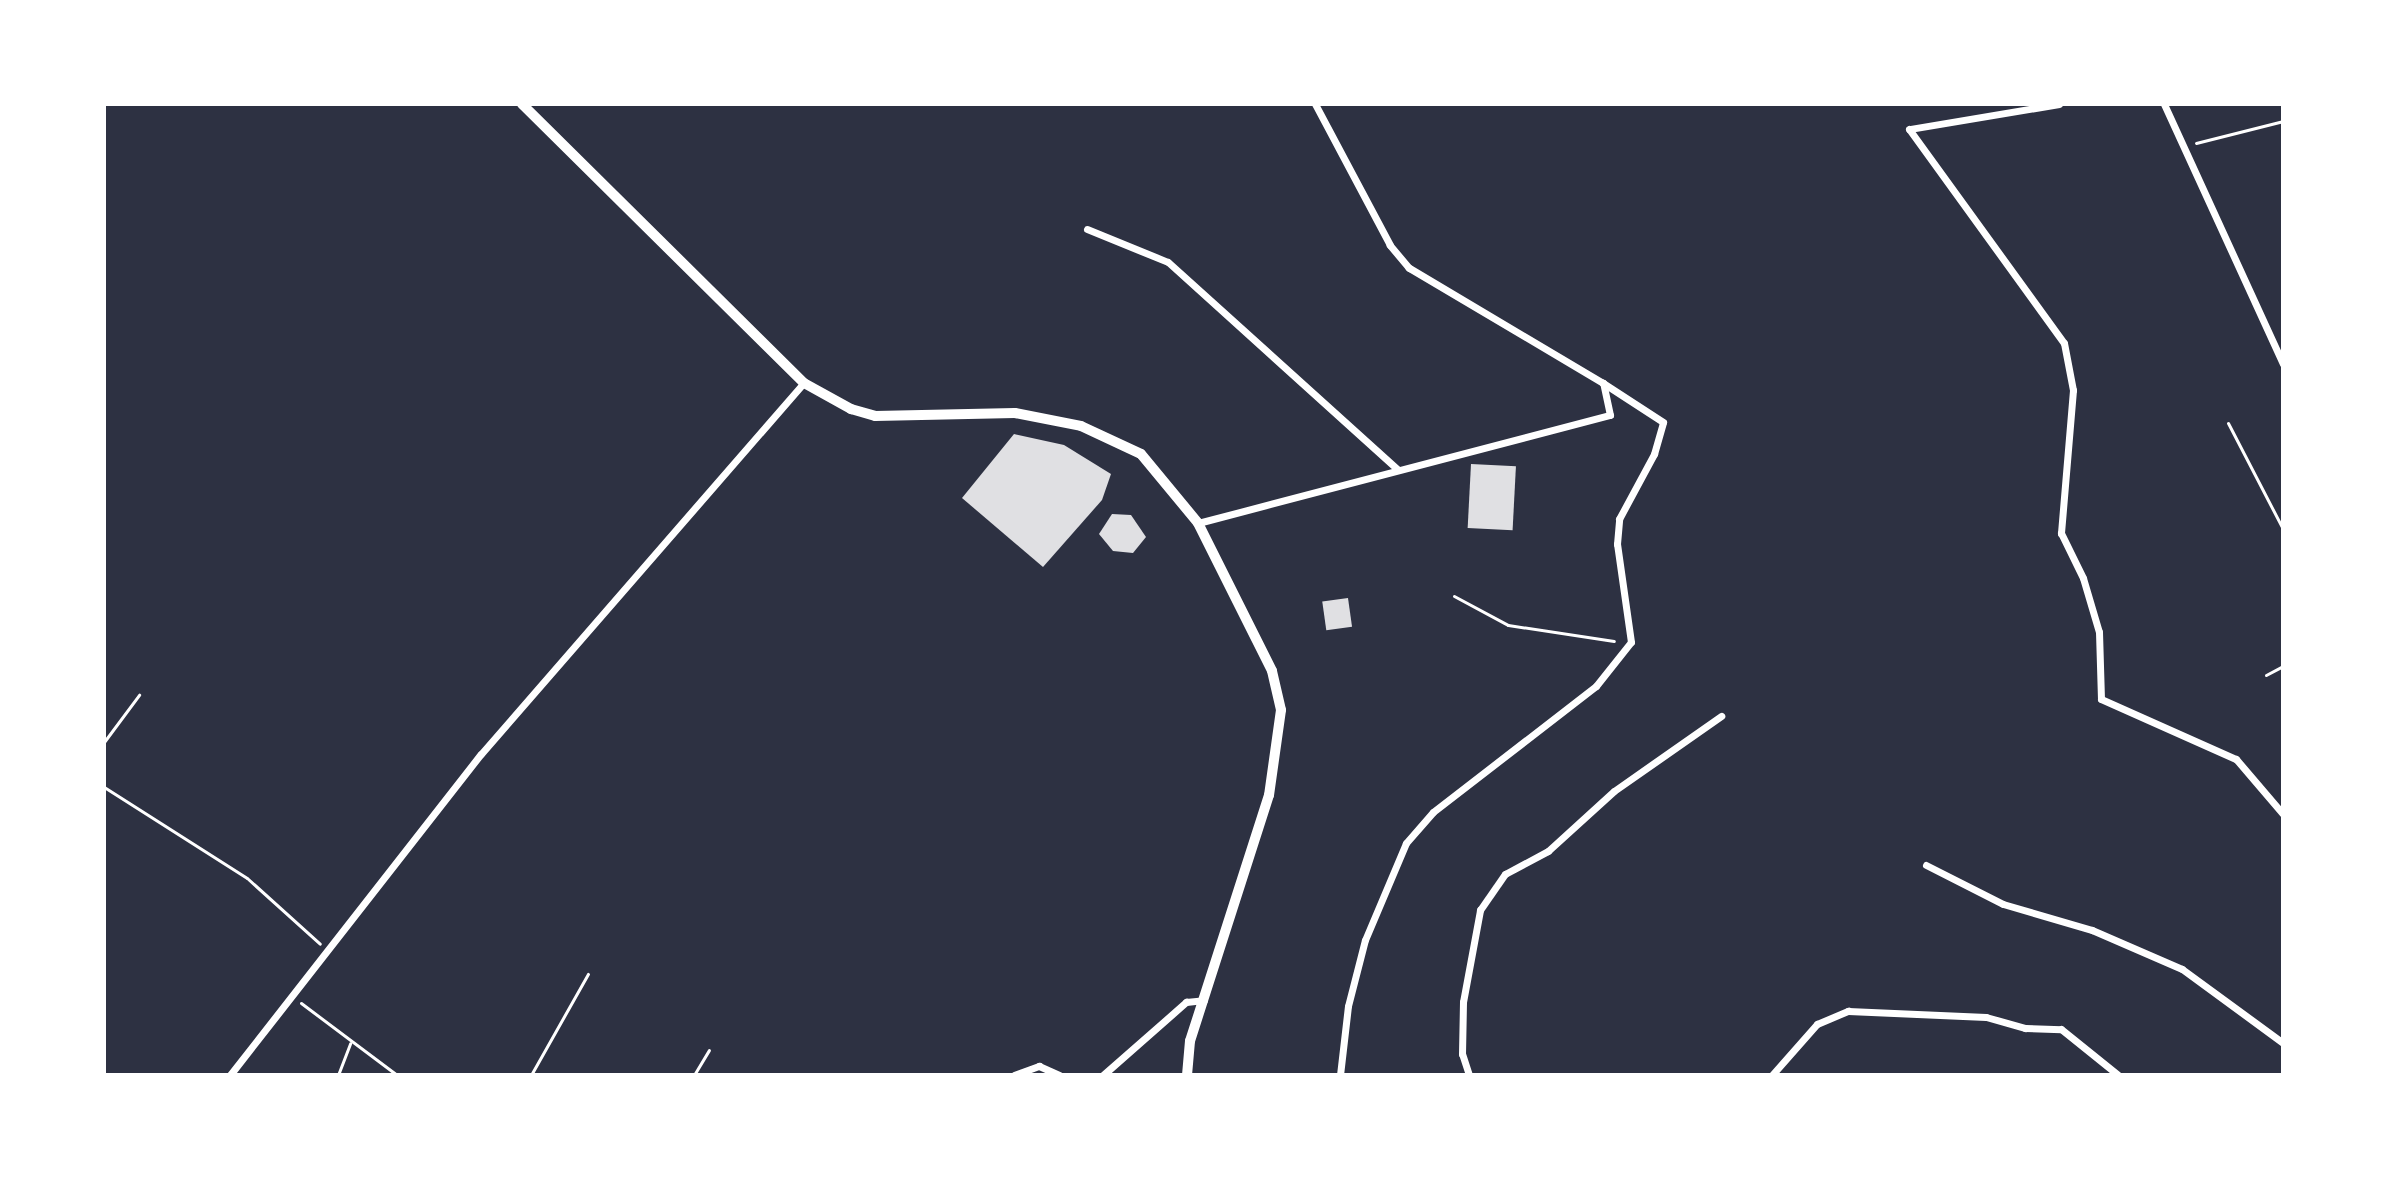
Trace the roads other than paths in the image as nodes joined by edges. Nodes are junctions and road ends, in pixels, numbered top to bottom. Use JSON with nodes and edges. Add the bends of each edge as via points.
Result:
{"nodes":[{"id":1,"x":522,"y":104,"type":"edge"},
{"id":2,"x":1315,"y":104,"type":"edge"},
{"id":3,"x":2059,"y":104,"type":"edge"},
{"id":4,"x":2164,"y":104,"type":"edge"},
{"id":5,"x":1087,"y":229,"type":"dead end"},
{"id":6,"x":2283,"y":364,"type":"edge"},
{"id":7,"x":804,"y":383,"type":"junction"},
{"id":8,"x":1603,"y":383,"type":"junction"},
{"id":9,"x":1397,"y":469,"type":"junction"},
{"id":10,"x":1198,"y":523,"type":"junction"},
{"id":11,"x":1721,"y":716,"type":"dead end"},
{"id":12,"x":2283,"y":814,"type":"edge"},
{"id":13,"x":1926,"y":865,"type":"dead end"},
{"id":14,"x":1204,"y":1000,"type":"junction"},
{"id":15,"x":2283,"y":1043,"type":"edge"},
{"id":16,"x":230,"y":1075,"type":"edge"},
{"id":17,"x":1014,"y":1075,"type":"edge"},
{"id":18,"x":1059,"y":1075,"type":"edge"},
{"id":19,"x":1103,"y":1075,"type":"edge"},
{"id":20,"x":1187,"y":1075,"type":"edge"},
{"id":21,"x":1340,"y":1075,"type":"edge"},
{"id":22,"x":1469,"y":1075,"type":"edge"},
{"id":23,"x":1772,"y":1075,"type":"edge"},
{"id":24,"x":2118,"y":1075,"type":"edge"}],
"edges":[{"from":1,"to":7,"type":"main road"},
{"from":2,"to":8,"type":"street","via":[[1390,245],[1409,268]]},
{"from":3,"to":12,"type":"street","via":[[1909,129],[2064,343],[2073,390],[2061,533],[2083,578],[2099,632],[2101,699],[2236,759]]},
{"from":4,"to":6,"type":"street"},
{"from":5,"to":9,"type":"street","via":[[1168,262]]},
{"from":7,"to":10,"type":"main road","via":[[875,416],[1015,413],[1091,429],[1141,454]]},
{"from":7,"to":16,"type":"street","via":[[481,754]]},
{"from":8,"to":9,"type":"street","via":[[1610,415]]},
{"from":8,"to":21,"type":"street","via":[[1663,422],[1654,454],[1619,519],[1617,544],[1631,642],[1596,686],[1433,812],[1406,843],[1365,940],[1348,1006]]},
{"from":9,"to":10,"type":"street"},
{"from":10,"to":14,"type":"main road","via":[[1272,671],[1281,710],[1269,795]]},
{"from":11,"to":22,"type":"street","via":[[1614,791],[1548,851],[1505,874],[1480,910],[1463,1002],[1462,1054]]},
{"from":13,"to":15,"type":"street","via":[[2003,904],[2092,930],[2182,969]]},
{"from":14,"to":19,"type":"street","via":[[1186,1002]]},
{"from":14,"to":20,"type":"main road","via":[[1190,1041]]},
{"from":17,"to":18,"type":"street","via":[[1039,1066]]},
{"from":23,"to":24,"type":"street","via":[[1817,1024],[1848,1011],[1986,1017],[2025,1028],[2061,1029]]}]}
